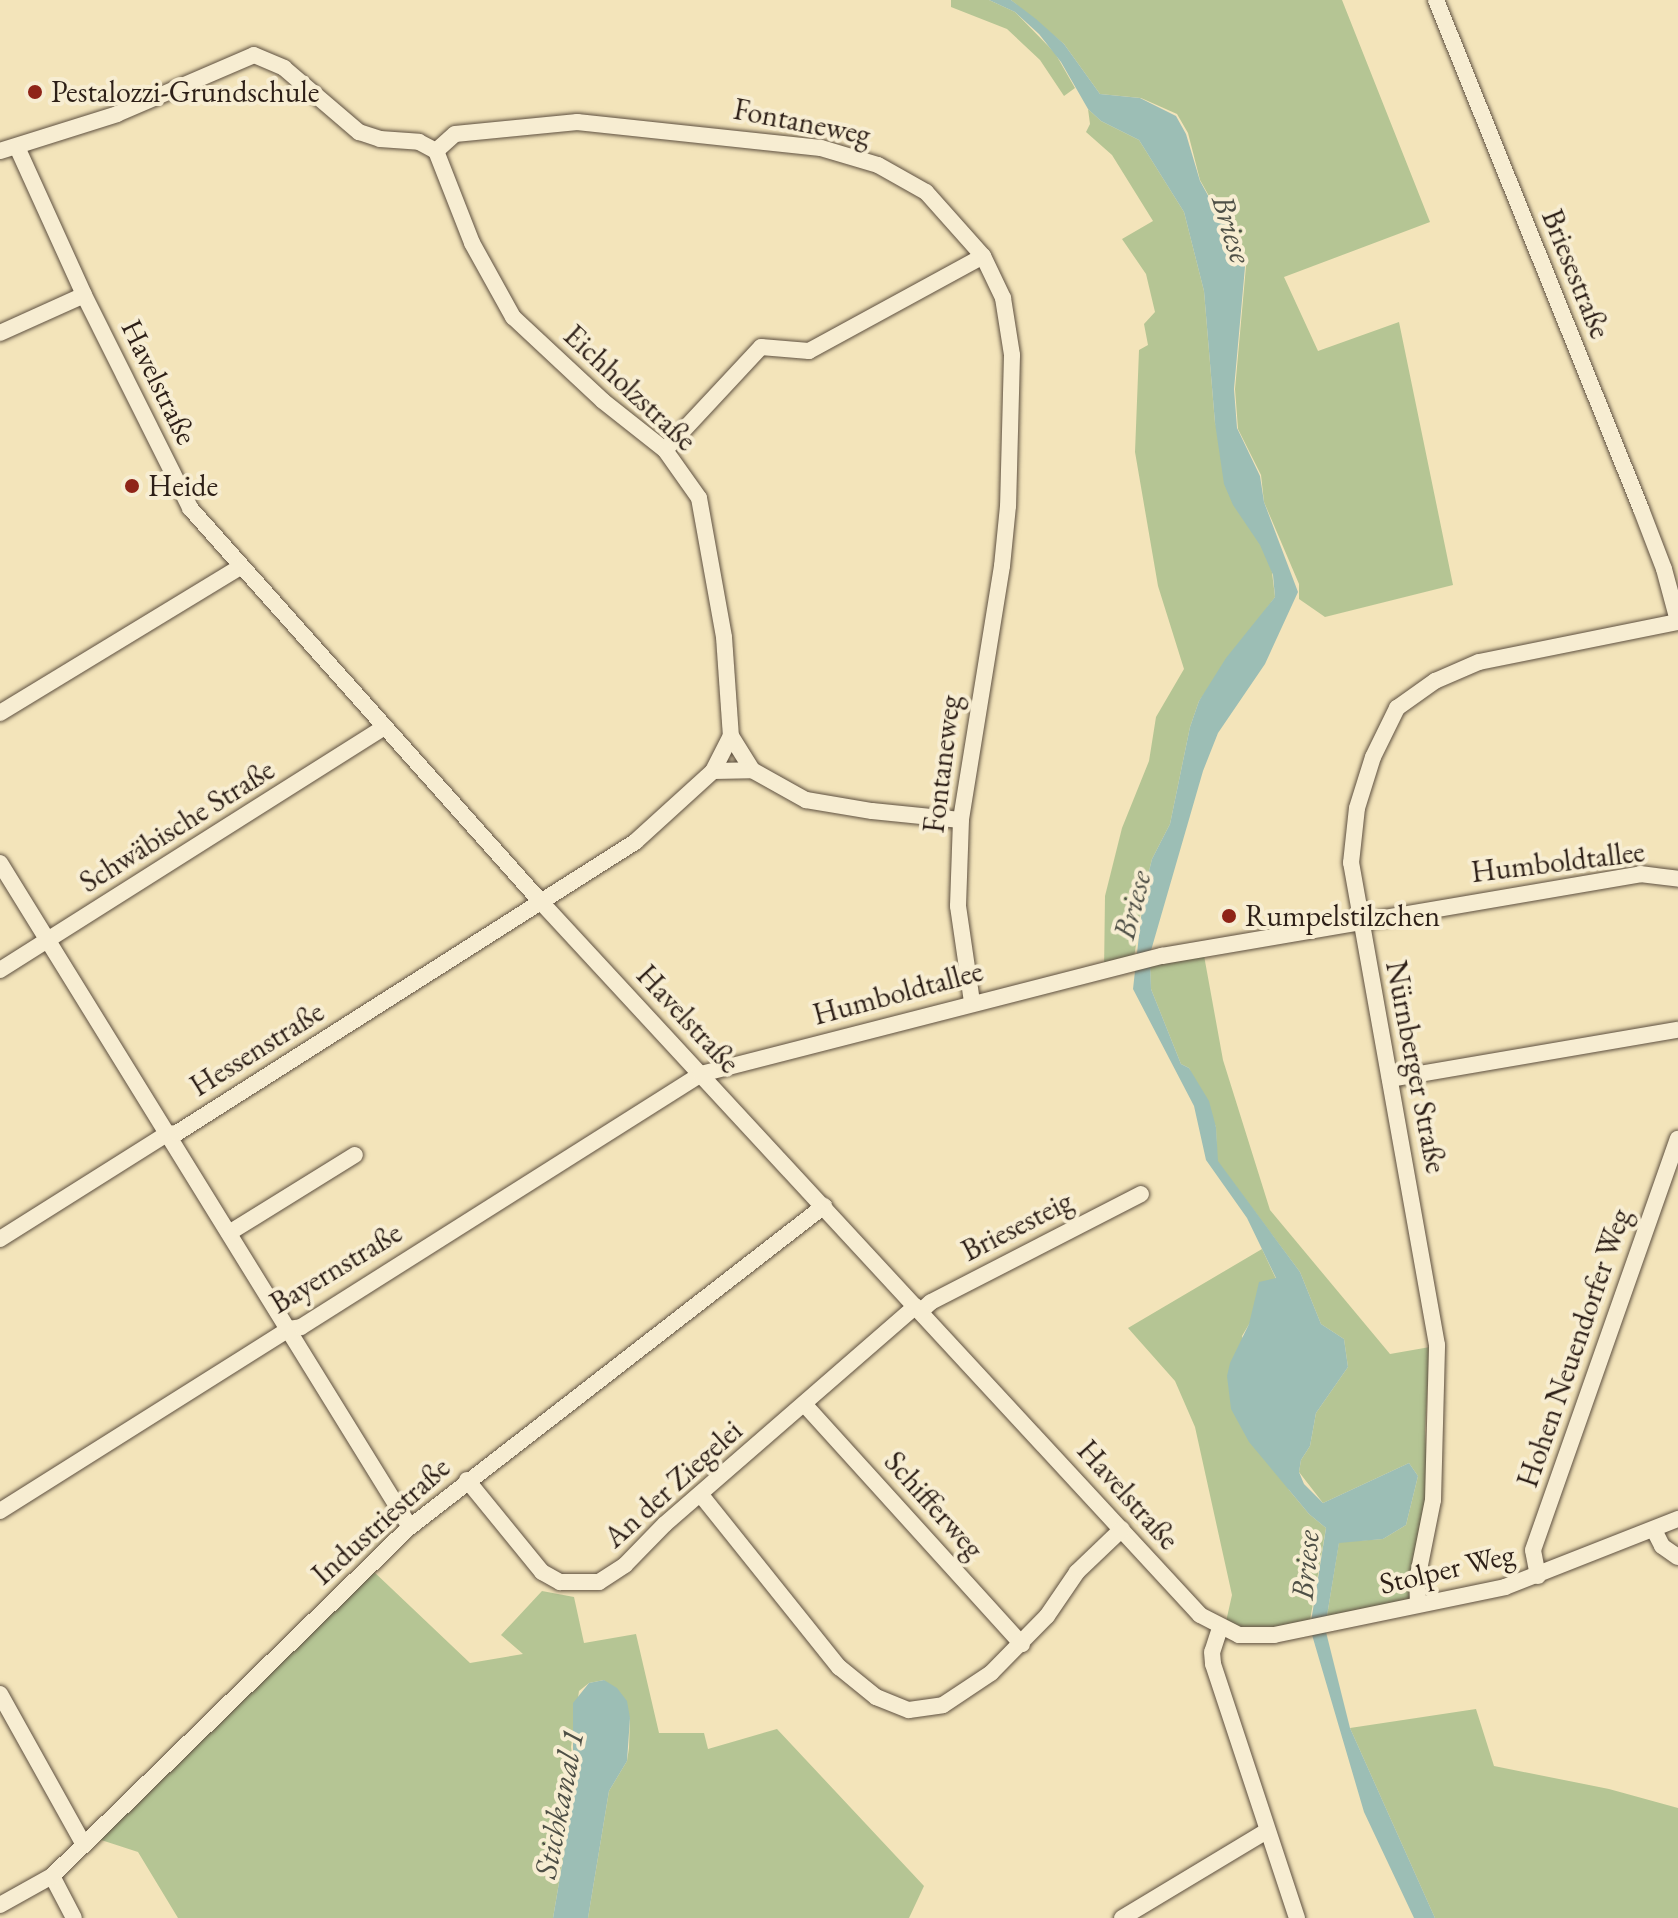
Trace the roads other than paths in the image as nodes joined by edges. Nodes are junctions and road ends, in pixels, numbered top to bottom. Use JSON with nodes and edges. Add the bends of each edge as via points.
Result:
{"nodes":[{"id":1,"x":1436,"y":0,"type":"edge"},
{"id":2,"x":17,"y":147,"type":"junction"},
{"id":3,"x":0,"y":151,"type":"edge"},
{"id":4,"x":436,"y":151,"type":"junction"},
{"id":5,"x":983,"y":256,"type":"junction"},
{"id":6,"x":84,"y":295,"type":"junction"},
{"id":7,"x":0,"y":333,"type":"edge"},
{"id":8,"x":665,"y":450,"type":"junction"},
{"id":9,"x":240,"y":567,"type":"junction"},
{"id":10,"x":1678,"y":622,"type":"edge"},
{"id":11,"x":0,"y":713,"type":"edge"},
{"id":12,"x":384,"y":727,"type":"junction"},
{"id":13,"x":731,"y":736,"type":"junction"},
{"id":14,"x":752,"y":770,"type":"junction"},
{"id":15,"x":713,"y":771,"type":"junction"},
{"id":16,"x":961,"y":820,"type":"junction"},
{"id":17,"x":0,"y":863,"type":"edge"},
{"id":18,"x":1678,"y":879,"type":"edge"},
{"id":19,"x":541,"y":902,"type":"junction"},
{"id":20,"x":1360,"y":920,"type":"junction"},
{"id":21,"x":48,"y":941,"type":"junction"},
{"id":22,"x":0,"y":970,"type":"edge"},
{"id":23,"x":972,"y":1002,"type":"junction"},
{"id":24,"x":1678,"y":1030,"type":"edge"},
{"id":25,"x":701,"y":1074,"type":"junction"},
{"id":26,"x":1390,"y":1079,"type":"junction"},
{"id":27,"x":167,"y":1134,"type":"junction"},
{"id":28,"x":1678,"y":1139,"type":"edge"},
{"id":29,"x":355,"y":1155,"type":"dead end"},
{"id":30,"x":1141,"y":1194,"type":"dead end"},
{"id":31,"x":824,"y":1206,"type":"junction"},
{"id":32,"x":229,"y":1233,"type":"junction"},
{"id":33,"x":0,"y":1239,"type":"edge"},
{"id":34,"x":919,"y":1308,"type":"junction"},
{"id":35,"x":289,"y":1329,"type":"junction"},
{"id":36,"x":805,"y":1405,"type":"junction"},
{"id":37,"x":467,"y":1480,"type":"junction"},
{"id":38,"x":701,"y":1495,"type":"junction"},
{"id":39,"x":0,"y":1511,"type":"edge"},
{"id":40,"x":1678,"y":1519,"type":"edge"},
{"id":41,"x":410,"y":1527,"type":"junction"},
{"id":42,"x":1122,"y":1529,"type":"junction"},
{"id":43,"x":1654,"y":1530,"type":"junction"},
{"id":44,"x":1678,"y":1557,"type":"edge"},
{"id":45,"x":1538,"y":1576,"type":"junction"},
{"id":46,"x":1418,"y":1604,"type":"junction"},
{"id":47,"x":1220,"y":1628,"type":"junction"},
{"id":48,"x":1022,"y":1644,"type":"junction"},
{"id":49,"x":0,"y":1694,"type":"edge"},
{"id":50,"x":1267,"y":1831,"type":"junction"},
{"id":51,"x":84,"y":1845,"type":"junction"},
{"id":52,"x":52,"y":1876,"type":"junction"},
{"id":53,"x":0,"y":1905,"type":"edge"},
{"id":54,"x":74,"y":1918,"type":"edge"},
{"id":55,"x":1122,"y":1918,"type":"edge"},
{"id":56,"x":1297,"y":1918,"type":"edge"}],
"edges":[{"from":1,"to":10,"type":"street","name":"Briesestraße","via":[[1664,569]]},
{"from":2,"to":3,"type":"street"},
{"from":2,"to":4,"type":"street","via":[[117,114],[254,55],[284,68],[359,132],[419,142]]},
{"from":2,"to":6,"type":"street","name":"Havelstraße"},
{"from":4,"to":5,"type":"street","name":"Fontaneweg","via":[[455,134],[577,122],[831,150],[878,165],[926,192]]},
{"from":4,"to":8,"type":"street","name":"Eichholzstraße","via":[[472,243],[513,317]]},
{"from":5,"to":8,"type":"street","via":[[809,351],[761,347]]},
{"from":5,"to":16,"type":"street","name":"Fontaneweg","via":[[1003,298],[1012,355],[1008,506]]},
{"from":6,"to":7,"type":"street"},
{"from":6,"to":9,"type":"street","name":"Havelstraße","via":[[190,508]]},
{"from":8,"to":13,"type":"street","name":"Eichholzstraße","via":[[699,498],[724,637]]},
{"from":9,"to":11,"type":"street"},
{"from":9,"to":12,"type":"street","name":"Havelstraße"},
{"from":10,"to":20,"type":"street","name":"Nürnberger Straße","via":[[1479,662],[1435,681],[1397,708],[1373,757],[1357,808],[1351,863]]},
{"from":12,"to":19,"type":"street","name":"Havelstraße"},
{"from":12,"to":21,"type":"street","name":"Schwäbische Straße"},
{"from":13,"to":14,"type":"street","name":"Eichholzstraße"},
{"from":13,"to":15,"type":"street"},
{"from":14,"to":15,"type":"street"},
{"from":14,"to":16,"type":"street","name":"Eichholzstraße","via":[[806,800]]},
{"from":15,"to":19,"type":"street","via":[[635,842]]},
{"from":16,"to":23,"type":"street","name":"Fontaneweg","via":[[958,906]]},
{"from":17,"to":21,"type":"street"},
{"from":18,"to":20,"type":"street","name":"Humboldtallee","via":[[1640,874]]},
{"from":19,"to":25,"type":"street","name":"Havelstraße"},
{"from":19,"to":27,"type":"street","name":"Hessenstraße","via":[[177,1133]]},
{"from":20,"to":23,"type":"street","name":"Humboldtallee","via":[[1162,956]]},
{"from":20,"to":26,"type":"street","name":"Nürnberger Straße"},
{"from":21,"to":22,"type":"street","name":"Schwäbische Straße"},
{"from":21,"to":27,"type":"street"},
{"from":23,"to":25,"type":"street","name":"Humboldtallee"},
{"from":24,"to":26,"type":"street"},
{"from":25,"to":31,"type":"street","name":"Havelstraße"},
{"from":25,"to":35,"type":"street","name":"Bayernstraße","via":[[314,1319]]},
{"from":26,"to":46,"type":"street","name":"Nürnberger Straße","via":[[1435,1323],[1433,1507],[1417,1580]]},
{"from":27,"to":32,"type":"street"},
{"from":27,"to":33,"type":"street","name":"Hessenstraße"},
{"from":28,"to":45,"type":"street","name":"Hohen Neuendorfer Weg","via":[[1533,1550]]},
{"from":29,"to":32,"type":"street"},
{"from":30,"to":34,"type":"street","name":"Briesesteig"},
{"from":31,"to":34,"type":"street","name":"Havelstraße"},
{"from":31,"to":37,"type":"street","name":"Industriestraße"},
{"from":32,"to":35,"type":"street"},
{"from":34,"to":36,"type":"street","name":"An der Ziegelei"},
{"from":34,"to":42,"type":"street","name":"Havelstraße"},
{"from":35,"to":39,"type":"street","name":"Bayernstraße"},
{"from":35,"to":41,"type":"street"},
{"from":36,"to":38,"type":"street","name":"An der Ziegelei"},
{"from":36,"to":48,"type":"street","name":"Schifferweg"},
{"from":37,"to":38,"type":"street","name":"An der Ziegelei","via":[[542,1572],[576,1585],[613,1575]]},
{"from":37,"to":41,"type":"street","name":"Industriestraße"},
{"from":38,"to":48,"type":"street","via":[[839,1667],[893,1705],[909,1710],[943,1705],[991,1673]]},
{"from":40,"to":43,"type":"street","name":"Stolper Weg"},
{"from":41,"to":51,"type":"street","name":"Industriestraße"},
{"from":42,"to":47,"type":"street","name":"Havelstraße","via":[[1200,1615]]},
{"from":42,"to":48,"type":"street","via":[[1077,1572]]},
{"from":43,"to":44,"type":"street","via":[[1662,1546]]},
{"from":43,"to":45,"type":"street","name":"Stolper Weg"},
{"from":45,"to":46,"type":"street","name":"Stolper Weg"},
{"from":46,"to":47,"type":"street","name":"Stolper Weg","via":[[1259,1637]]},
{"from":47,"to":50,"type":"street","via":[[1213,1664]]},
{"from":49,"to":51,"type":"street"},
{"from":50,"to":55,"type":"street"},
{"from":50,"to":56,"type":"street"},
{"from":51,"to":52,"type":"street","name":"Industriestraße"},
{"from":52,"to":53,"type":"street","name":"Industriestraße"},
{"from":52,"to":54,"type":"street"}]}
